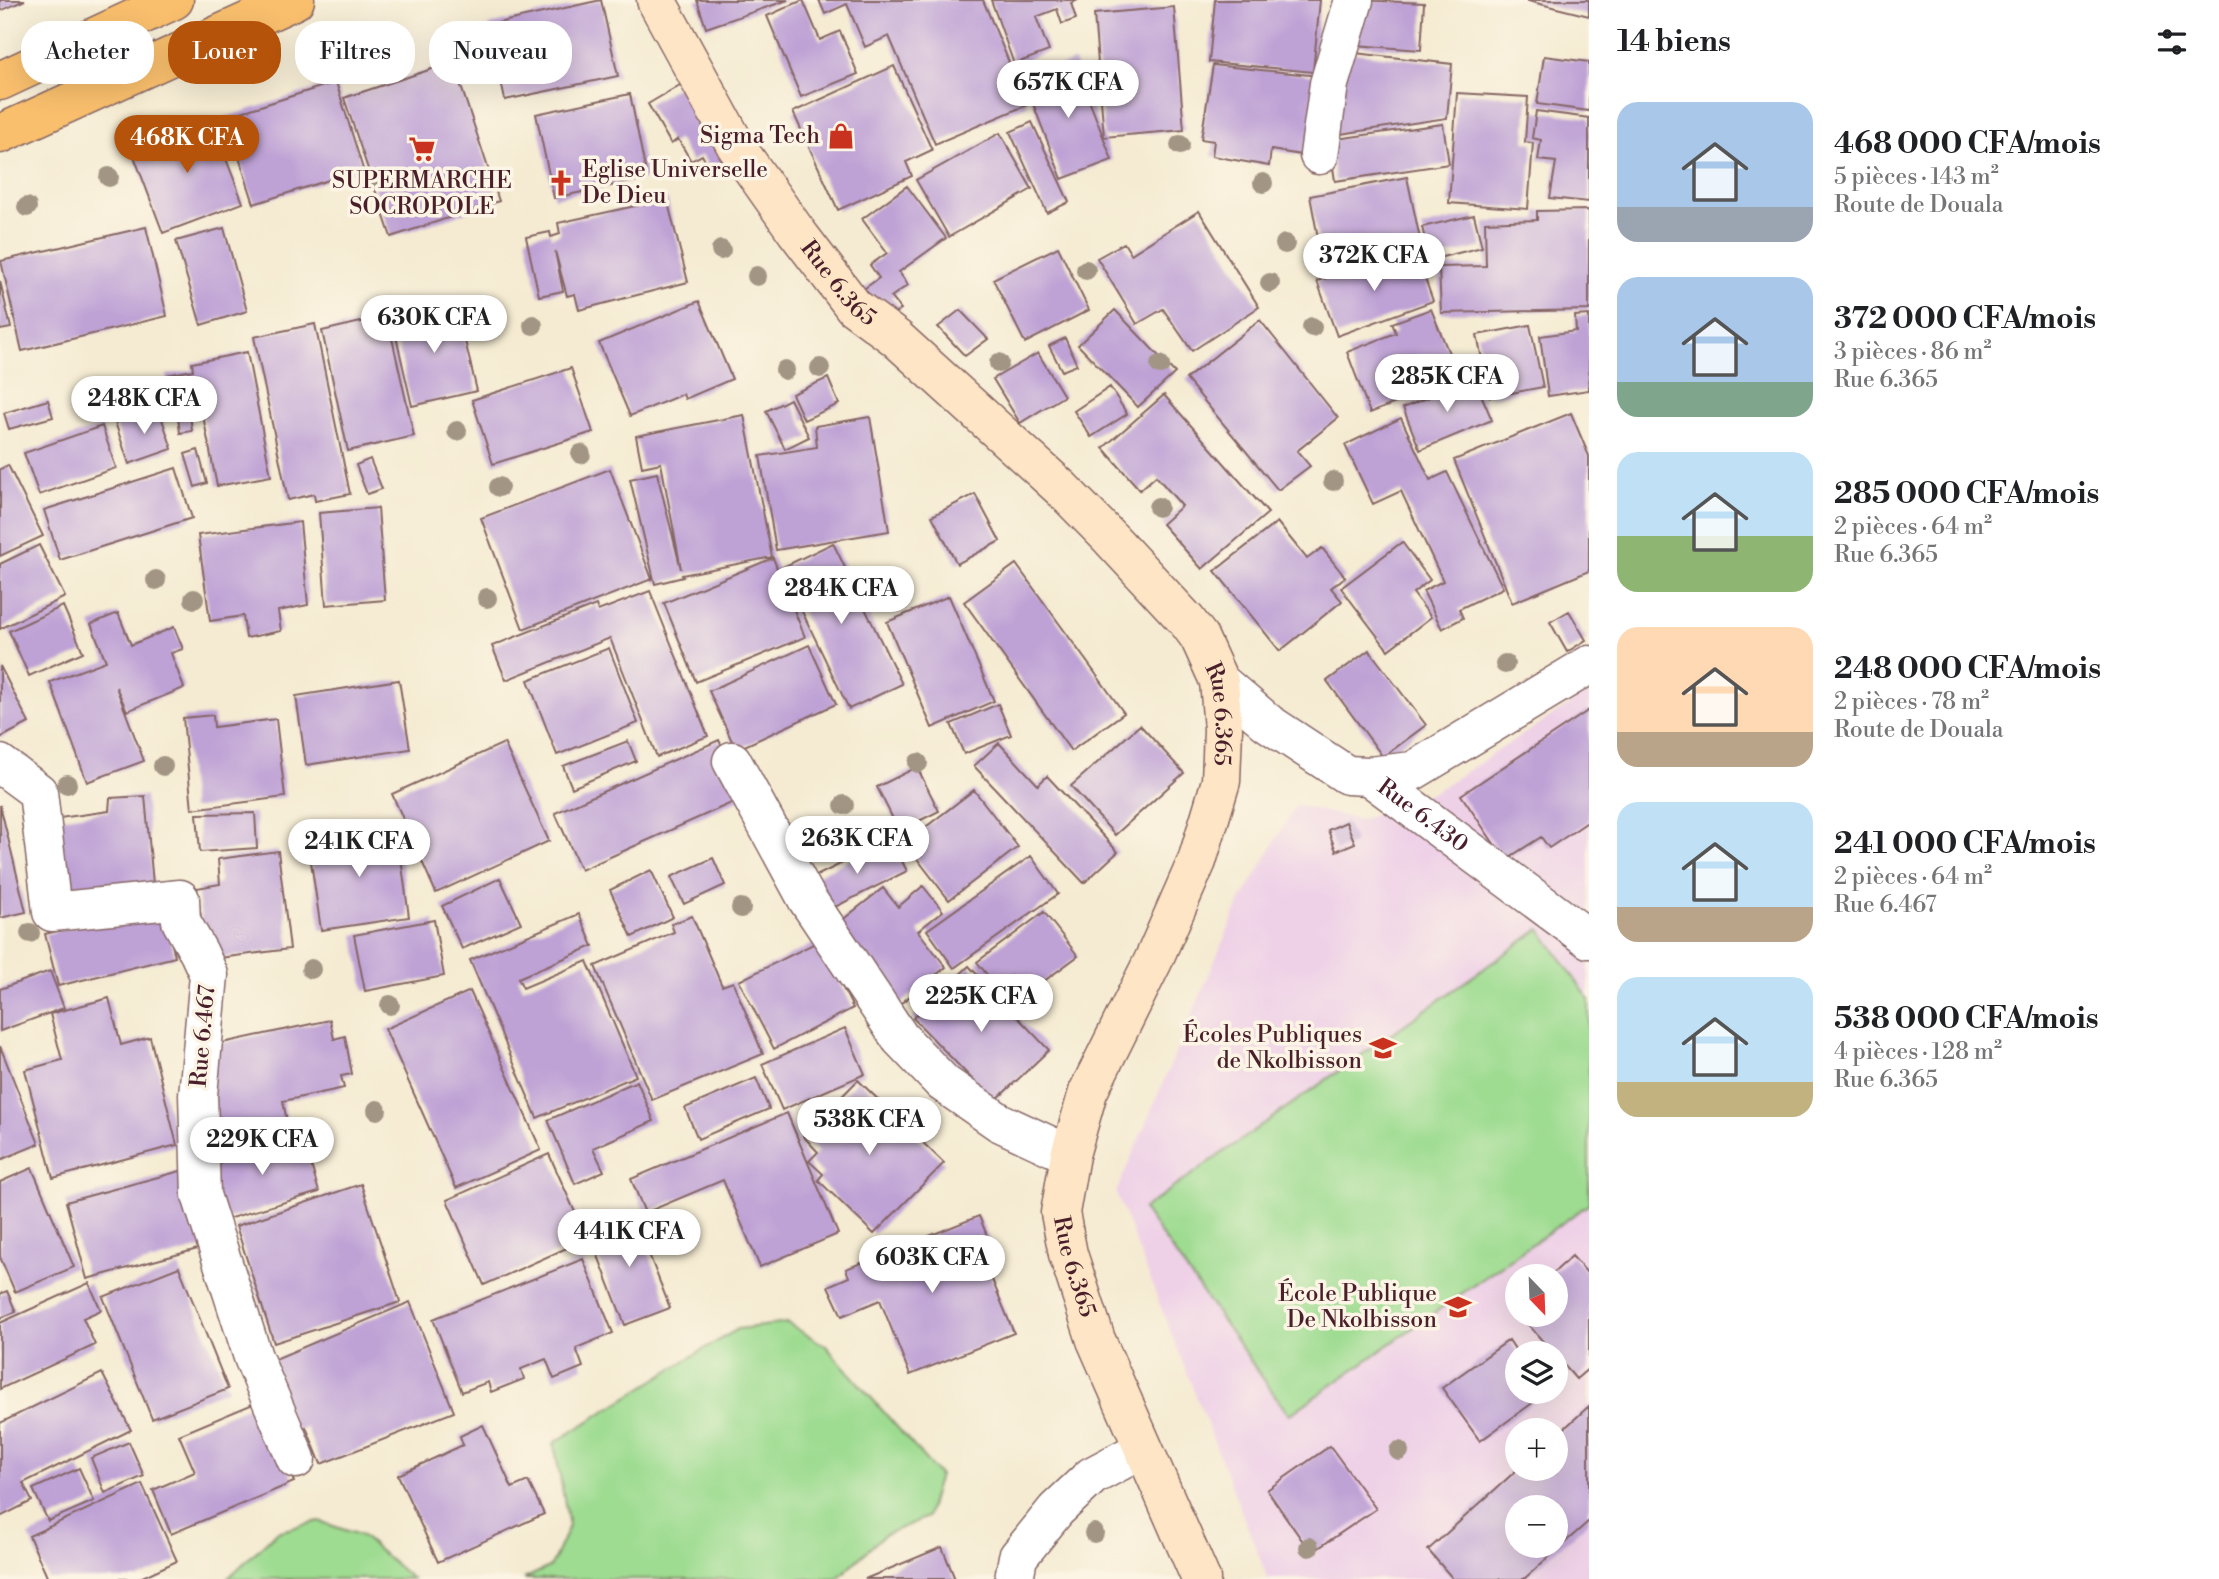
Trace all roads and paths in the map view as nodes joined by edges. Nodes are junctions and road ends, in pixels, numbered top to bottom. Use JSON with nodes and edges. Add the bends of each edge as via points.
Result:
{"nodes":[{"id":1,"x":174,"y":0,"type":"edge"},
{"id":2,"x":295,"y":0,"type":"edge"},
{"id":3,"x":656,"y":0,"type":"edge"},
{"id":4,"x":1354,"y":0,"type":"edge"},
{"id":5,"x":0,"y":81,"type":"edge"},
{"id":6,"x":0,"y":134,"type":"edge"},
{"id":7,"x":1319,"y":155,"type":"dead end"},
{"id":8,"x":1589,"y":665,"type":"edge"},
{"id":9,"x":1219,"y":681,"type":"junction"},
{"id":10,"x":732,"y":761,"type":"dead end"},
{"id":11,"x":0,"y":764,"type":"edge"},
{"id":12,"x":1369,"y":776,"type":"junction"},
{"id":13,"x":1589,"y":940,"type":"edge"},
{"id":14,"x":1070,"y":1155,"type":"junction"},
{"id":15,"x":1143,"y":1450,"type":"junction"},
{"id":16,"x":296,"y":1459,"type":"dead end"},
{"id":17,"x":1014,"y":1579,"type":"edge"},
{"id":18,"x":1201,"y":1579,"type":"edge"}],
"edges":[{"from":1,"to":5,"type":"main road"},
{"from":2,"to":6,"type":"main road"},
{"from":3,"to":9,"type":"street","name":"Rue 6.365","via":[[736,146],[854,307],[896,338],[1062,489],[1187,621]]},
{"from":4,"to":7,"type":"street","via":[[1329,84]]},
{"from":8,"to":12,"type":"street","via":[[1413,771]]},
{"from":9,"to":12,"type":"street","name":"Rue 6.430","via":[[1268,723],[1348,775]]},
{"from":9,"to":14,"type":"street","name":"Rue 6.365","via":[[1221,781],[1197,862],[1088,1092]]},
{"from":10,"to":14,"type":"street","via":[[807,899],[900,1038],[943,1083],[999,1122]]},
{"from":11,"to":16,"type":"street","name":"Rue 6.467","via":[[38,792],[52,912],[180,899],[181,921],[209,975],[198,1095],[201,1195],[253,1357]]},
{"from":12,"to":13,"type":"street","name":"Rue 6.430"},
{"from":14,"to":15,"type":"street","name":"Rue 6.365","via":[[1060,1213],[1068,1254],[1096,1340]]},
{"from":15,"to":17,"type":"street","via":[[1092,1476],[1056,1510],[1018,1557]]},
{"from":15,"to":18,"type":"street","name":"Rue 6.365"}]}
